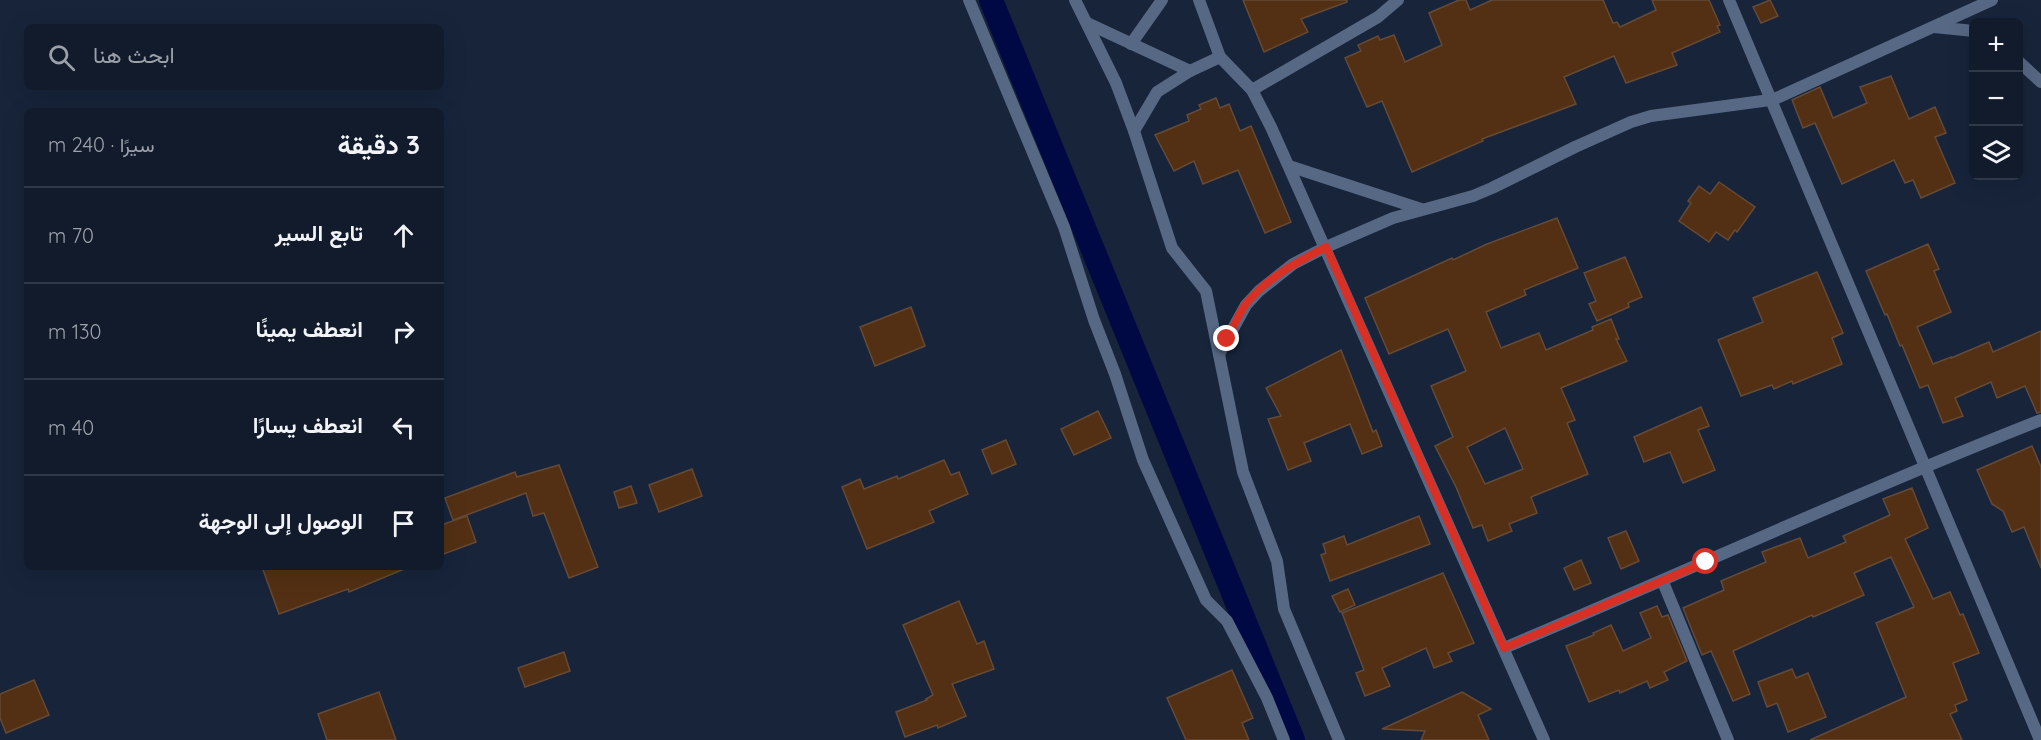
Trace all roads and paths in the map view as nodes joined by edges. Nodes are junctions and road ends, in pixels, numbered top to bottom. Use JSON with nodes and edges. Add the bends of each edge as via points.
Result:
{"nodes":[{"id":1,"x":969,"y":0,"type":"edge"},
{"id":2,"x":1075,"y":0,"type":"edge"},
{"id":3,"x":1162,"y":0,"type":"edge"},
{"id":4,"x":1199,"y":0,"type":"edge"},
{"id":5,"x":1398,"y":0,"type":"edge"},
{"id":6,"x":1729,"y":0,"type":"edge"},
{"id":7,"x":1992,"y":0,"type":"edge"},
{"id":8,"x":1087,"y":23,"type":"junction"},
{"id":9,"x":1933,"y":27,"type":"junction"},
{"id":10,"x":1969,"y":31,"type":"edge"},
{"id":11,"x":1131,"y":44,"type":"junction"},
{"id":12,"x":1220,"y":57,"type":"junction"},
{"id":13,"x":2023,"y":65,"type":"edge"},
{"id":14,"x":1190,"y":71,"type":"junction"},
{"id":15,"x":2041,"y":82,"type":"edge"},
{"id":16,"x":1252,"y":90,"type":"junction"},
{"id":17,"x":1770,"y":100,"type":"junction"},
{"id":18,"x":1134,"y":131,"type":"junction"},
{"id":19,"x":1289,"y":166,"type":"junction"},
{"id":20,"x":1421,"y":209,"type":"junction"},
{"id":21,"x":1326,"y":247,"type":"junction"},
{"id":22,"x":1219,"y":354,"type":"junction"},
{"id":23,"x":2041,"y":420,"type":"edge"},
{"id":24,"x":1924,"y":466,"type":"junction"},
{"id":25,"x":1663,"y":582,"type":"junction"},
{"id":26,"x":1504,"y":648,"type":"junction"},
{"id":27,"x":1284,"y":740,"type":"edge"},
{"id":28,"x":1339,"y":740,"type":"edge"},
{"id":29,"x":1545,"y":740,"type":"edge"},
{"id":30,"x":1728,"y":740,"type":"edge"},
{"id":31,"x":2040,"y":740,"type":"edge"}],
"edges":[{"from":1,"to":27,"type":"street","via":[[1064,227],[1143,460],[1206,600],[1227,621]]},
{"from":2,"to":8,"type":"street"},
{"from":3,"to":11,"type":"street"},
{"from":4,"to":12,"type":"street"},
{"from":5,"to":16,"type":"street","via":[[1378,17]]},
{"from":6,"to":17,"type":"street"},
{"from":7,"to":9,"type":"street"},
{"from":8,"to":11,"type":"street"},
{"from":8,"to":18,"type":"street"},
{"from":9,"to":10,"type":"street"},
{"from":9,"to":17,"type":"street"},
{"from":11,"to":14,"type":"street"},
{"from":12,"to":14,"type":"street"},
{"from":12,"to":16,"type":"street"},
{"from":13,"to":15,"type":"street"},
{"from":14,"to":18,"type":"street","via":[[1157,92]]},
{"from":16,"to":19,"type":"street"},
{"from":17,"to":20,"type":"street","via":[[1631,122],[1473,196]]},
{"from":17,"to":24,"type":"street"},
{"from":18,"to":22,"type":"street","via":[[1172,248],[1206,291]]},
{"from":19,"to":20,"type":"street"},
{"from":19,"to":21,"type":"street"},
{"from":20,"to":21,"type":"street"},
{"from":21,"to":22,"type":"street","via":[[1293,264],[1260,291],[1246,305]]},
{"from":21,"to":26,"type":"street"},
{"from":22,"to":28,"type":"street","via":[[1244,472],[1277,561],[1284,609]]},
{"from":23,"to":24,"type":"street"},
{"from":24,"to":25,"type":"street"},
{"from":24,"to":31,"type":"street"},
{"from":25,"to":26,"type":"street"},
{"from":25,"to":30,"type":"street"},
{"from":26,"to":29,"type":"street"}]}
